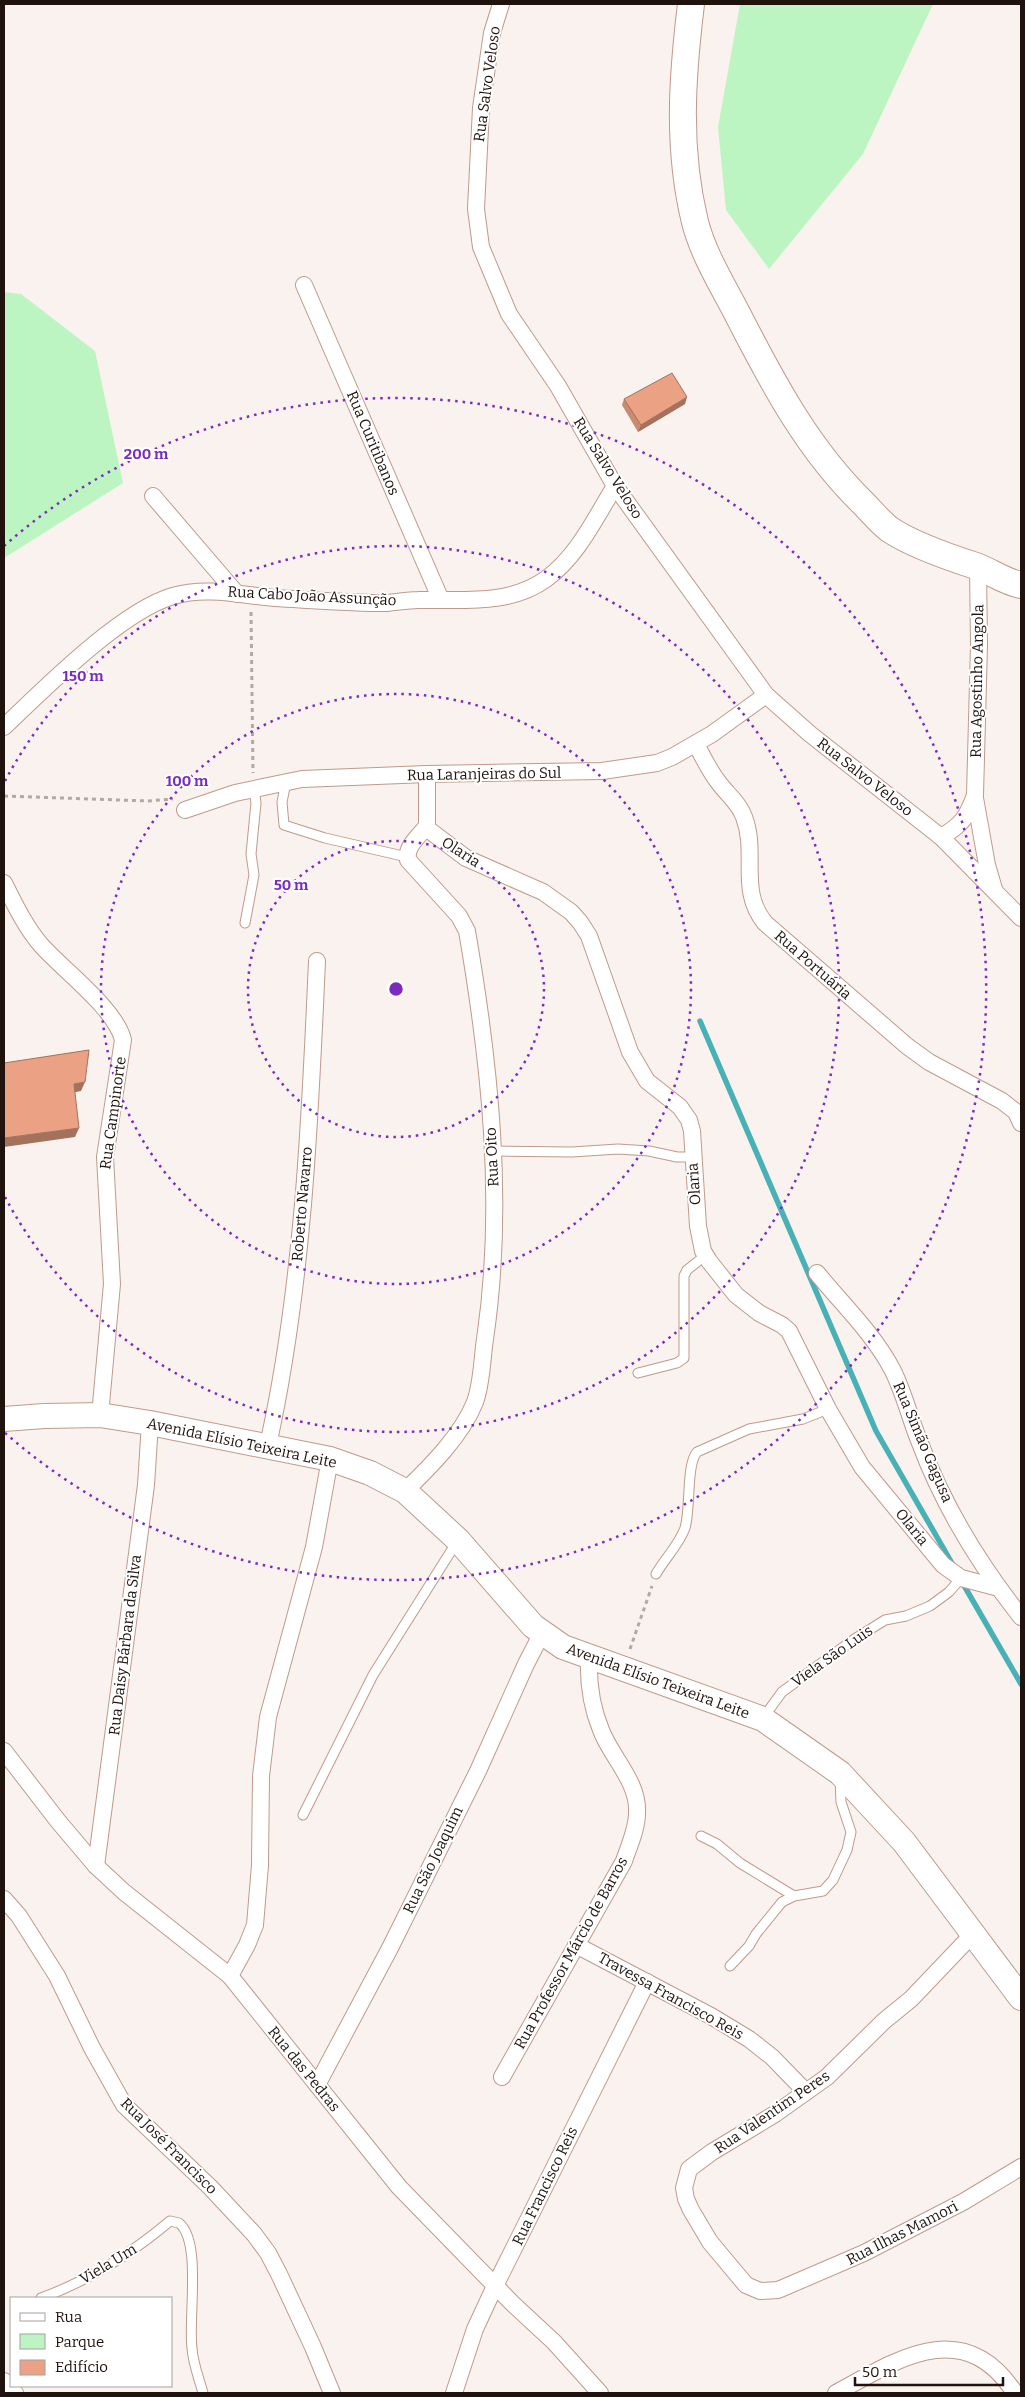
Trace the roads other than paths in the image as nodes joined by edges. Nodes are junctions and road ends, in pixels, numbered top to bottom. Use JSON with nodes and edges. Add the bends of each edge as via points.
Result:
{"nodes":[{"id":1,"x":501,"y":4,"type":"edge"},
{"id":2,"x":691,"y":4,"type":"edge"},
{"id":3,"x":304,"y":285,"type":"dead end"},
{"id":4,"x":615,"y":486,"type":"junction"},
{"id":5,"x":153,"y":496,"type":"dead end"},
{"id":6,"x":1021,"y":566,"type":"edge"},
{"id":7,"x":978,"y":567,"type":"junction"},
{"id":8,"x":1021,"y":585,"type":"edge"},
{"id":9,"x":244,"y":595,"type":"junction"},
{"id":10,"x":441,"y":600,"type":"junction"},
{"id":11,"x":766,"y":695,"type":"junction"},
{"id":12,"x":4,"y":727,"type":"edge"},
{"id":13,"x":696,"y":744,"type":"junction"},
{"id":14,"x":427,"y":774,"type":"junction"},
{"id":15,"x":286,"y":782,"type":"junction"},
{"id":16,"x":254,"y":789,"type":"junction"},
{"id":17,"x":975,"y":795,"type":"junction"},
{"id":18,"x":185,"y":810,"type":"road end"},
{"id":19,"x":427,"y":826,"type":"junction"},
{"id":20,"x":942,"y":837,"type":"junction"},
{"id":21,"x":407,"y":857,"type":"junction"},
{"id":22,"x":4,"y":883,"type":"edge"},
{"id":23,"x":994,"y":891,"type":"junction"},
{"id":24,"x":1021,"y":918,"type":"edge"},
{"id":25,"x":244,"y":923,"type":"dead end"},
{"id":26,"x":317,"y":961,"type":"dead end"},
{"id":27,"x":1021,"y":1123,"type":"edge"},
{"id":28,"x":493,"y":1151,"type":"junction"},
{"id":29,"x":692,"y":1157,"type":"junction"},
{"id":30,"x":706,"y":1255,"type":"junction"},
{"id":31,"x":817,"y":1273,"type":"dead end"},
{"id":32,"x":638,"y":1373,"type":"dead end"},
{"id":33,"x":828,"y":1408,"type":"junction"},
{"id":34,"x":100,"y":1415,"type":"junction"},
{"id":35,"x":4,"y":1419,"type":"edge"},
{"id":36,"x":150,"y":1423,"type":"junction"},
{"id":37,"x":268,"y":1445,"type":"junction"},
{"id":38,"x":330,"y":1459,"type":"junction"},
{"id":39,"x":405,"y":1491,"type":"junction"},
{"id":40,"x":458,"y":1540,"type":"junction"},
{"id":41,"x":656,"y":1574,"type":"road end"},
{"id":42,"x":961,"y":1578,"type":"junction"},
{"id":43,"x":998,"y":1588,"type":"junction"},
{"id":44,"x":1021,"y":1617,"type":"edge"},
{"id":45,"x":542,"y":1633,"type":"junction"},
{"id":46,"x":589,"y":1658,"type":"junction"},
{"id":47,"x":763,"y":1719,"type":"junction"},
{"id":48,"x":4,"y":1751,"type":"edge"},
{"id":49,"x":840,"y":1772,"type":"junction"},
{"id":50,"x":303,"y":1815,"type":"dead end"},
{"id":51,"x":700,"y":1836,"type":"dead end"},
{"id":52,"x":96,"y":1866,"type":"junction"},
{"id":53,"x":794,"y":1896,"type":"junction"},
{"id":54,"x":4,"y":1899,"type":"edge"},
{"id":55,"x":972,"y":1935,"type":"junction"},
{"id":56,"x":576,"y":1945,"type":"junction"},
{"id":57,"x":730,"y":1966,"type":"dead end"},
{"id":58,"x":230,"y":1976,"type":"junction"},
{"id":59,"x":647,"y":1982,"type":"junction"},
{"id":60,"x":1021,"y":1998,"type":"edge"},
{"id":61,"x":502,"y":2077,"type":"dead end"},
{"id":62,"x":317,"y":2085,"type":"junction"},
{"id":63,"x":806,"y":2092,"type":"junction"},
{"id":64,"x":1021,"y":2167,"type":"edge"},
{"id":65,"x":495,"y":2286,"type":"junction"},
{"id":66,"x":778,"y":2290,"type":"joint"},
{"id":67,"x":44,"y":2297,"type":"edge"},
{"id":68,"x":330,"y":2392,"type":"edge"},
{"id":69,"x":203,"y":2393,"type":"edge"},
{"id":70,"x":454,"y":2393,"type":"edge"},
{"id":71,"x":600,"y":2393,"type":"edge"},
{"id":72,"x":836,"y":2393,"type":"edge"},
{"id":73,"x":1015,"y":2393,"type":"edge"}],
"edges":[{"from":1,"to":4,"type":"street","name":"Rua Salvo Veloso","via":[[492,33],[481,108],[476,209],[481,247],[509,314],[558,386]]},
{"from":2,"to":7,"type":"main road","via":[[683,68],[682,129],[696,224],[712,267],[776,389],[838,478],[890,529],[950,558]]},
{"from":3,"to":10,"type":"street","name":"Rua Curitibanos"},
{"from":4,"to":10,"type":"street","name":"Rua Cabo João Assunção","via":[[577,545],[546,579],[528,590],[508,596],[483,600]]},
{"from":4,"to":11,"type":"street","name":"Rua Salvo Veloso"},
{"from":5,"to":9,"type":"street"},
{"from":6,"to":7,"type":"main road"},
{"from":7,"to":8,"type":"main road"},
{"from":7,"to":17,"type":"street","name":"Rua Agostinho Angola"},
{"from":9,"to":10,"type":"street","name":"Rua Cabo João Assunção","via":[[388,602]]},
{"from":9,"to":12,"type":"street","name":"Rua Cabo João Assunção","via":[[211,591],[183,593],[164,599],[138,614],[78,659]]},
{"from":11,"to":13,"type":"street","name":"Rua Laranjeiras do Sul"},
{"from":11,"to":20,"type":"street","name":"Rua Salvo Veloso","via":[[810,734]]},
{"from":13,"to":14,"type":"street","name":"Rua Laranjeiras do Sul","via":[[656,763],[602,771]]},
{"from":13,"to":27,"type":"street","name":"Rua Portuária","via":[[718,782],[737,802],[744,816],[751,843],[751,898],[765,923],[907,1046],[929,1062],[1002,1101],[1016,1112]]},
{"from":14,"to":15,"type":"street","name":"Rua Laranjeiras do Sul"},
{"from":14,"to":19,"type":"street","name":"Olaria"},
{"from":15,"to":16,"type":"street","name":"Rua Laranjeiras do Sul"},
{"from":15,"to":21,"type":"lane","via":[[282,802],[284,824],[325,838]]},
{"from":16,"to":18,"type":"street","name":"Rua Laranjeiras do Sul"},
{"from":16,"to":25,"type":"lane","via":[[256,803],[251,854],[254,875]]},
{"from":17,"to":20,"type":"street","name":"Rua Agostinho Angola","via":[[968,814],[957,828]]},
{"from":17,"to":23,"type":"street","name":"Rua Agostinho Angola","via":[[986,865]]},
{"from":19,"to":21,"type":"street","via":[[408,850]]},
{"from":19,"to":29,"type":"street","name":"Olaria","via":[[466,858],[543,892],[580,922],[589,936],[630,1052],[647,1080],[680,1107],[689,1120]]},
{"from":20,"to":23,"type":"street","name":"Rua Agostinho Angola"},
{"from":21,"to":28,"type":"street","name":"Rua Oito","via":[[459,916],[468,931]]},
{"from":22,"to":34,"type":"street","name":"Rua Campinorte","via":[[40,944],[106,1011],[123,1040],[105,1157],[112,1284]]},
{"from":23,"to":24,"type":"street","name":"Rua Agostinho Angola"},
{"from":26,"to":37,"type":"street","name":"Roberto Navarro","via":[[304,1196],[284,1355]]},
{"from":28,"to":29,"type":"lane","via":[[618,1149]]},
{"from":28,"to":39,"type":"street","name":"Rua Oito","via":[[494,1246],[489,1315],[477,1396],[447,1446]]},
{"from":29,"to":30,"type":"street","name":"Olaria","via":[[699,1238]]},
{"from":30,"to":32,"type":"lane","via":[[684,1276],[684,1358],[677,1363]]},
{"from":30,"to":33,"type":"street","name":"Olaria","via":[[736,1295],[789,1331]]},
{"from":31,"to":43,"type":"street","name":"Rua Simão Gagusa","via":[[853,1314],[892,1368],[941,1491],[971,1549]]},
{"from":33,"to":41,"type":"lane","via":[[803,1419],[753,1428],[697,1452],[691,1466],[684,1530]]},
{"from":33,"to":42,"type":"street","name":"Olaria","via":[[862,1467],[943,1565]]},
{"from":34,"to":35,"type":"main road","name":"Avenida Elísio Teixeira Leite"},
{"from":34,"to":36,"type":"main road","name":"Avenida Elísio Teixeira Leite"},
{"from":36,"to":37,"type":"main road","name":"Avenida Elísio Teixeira Leite"},
{"from":36,"to":52,"type":"street","name":"Rua Daisy Bárbara da Silva","via":[[146,1484]]},
{"from":37,"to":38,"type":"main road","name":"Avenida Elísio Teixeira Leite"},
{"from":38,"to":39,"type":"main road","name":"Avenida Elísio Teixeira Leite"},
{"from":38,"to":58,"type":"street","via":[[314,1547],[268,1717],[261,1776],[260,1865],[255,1925]]},
{"from":39,"to":40,"type":"main road","name":"Avenida Elísio Teixeira Leite"},
{"from":40,"to":45,"type":"main road","name":"Avenida Elísio Teixeira Leite"},
{"from":40,"to":50,"type":"lane","via":[[373,1676]]},
{"from":42,"to":43,"type":"street","name":"Olaria"},
{"from":42,"to":47,"type":"lane","name":"Viela São Luis","via":[[930,1606],[885,1620],[853,1640],[782,1692]]},
{"from":43,"to":44,"type":"street","name":"Rua Simão Gagusa"},
{"from":45,"to":46,"type":"main road","name":"Avenida Elísio Teixeira Leite","via":[[563,1648]]},
{"from":45,"to":62,"type":"street","name":"Rua São Joaquim","via":[[382,1965]]},
{"from":46,"to":47,"type":"main road","name":"Avenida Elísio Teixeira Leite"},
{"from":46,"to":56,"type":"street","name":"Rua Professor Márcio de Barros","via":[[588,1675],[600,1729],[631,1785],[637,1813],[624,1861]]},
{"from":47,"to":49,"type":"main road","name":"Avenida Elísio Teixeira Leite"},
{"from":48,"to":52,"type":"street","name":"Rua das Pedras"},
{"from":49,"to":53,"type":"lane","via":[[841,1802],[851,1832],[847,1850],[828,1887],[823,1891]]},
{"from":49,"to":55,"type":"main road","name":"Avenida Elísio Teixeira Leite","via":[[904,1842]]},
{"from":51,"to":53,"type":"lane"},
{"from":52,"to":58,"type":"street","name":"Rua das Pedras"},
{"from":53,"to":57,"type":"lane","via":[[782,1902]]},
{"from":54,"to":68,"type":"street","name":"Rua José Francisco","via":[[19,1916],[57,1976],[124,2105],[210,2187],[268,2253]]},
{"from":55,"to":60,"type":"main road","name":"Avenida Elísio Teixeira Leite"},
{"from":55,"to":63,"type":"street","name":"Rua Valentim Peres","via":[[911,1999],[827,2077]]},
{"from":56,"to":59,"type":"street","name":"Travessa Francisco Reis"},
{"from":56,"to":61,"type":"street","name":"Rua Professor Márcio de Barros"},
{"from":58,"to":62,"type":"street","name":"Rua das Pedras"},
{"from":59,"to":63,"type":"street","name":"Travessa Francisco Reis","via":[[749,2039]]},
{"from":59,"to":65,"type":"street","name":"Rua Francisco Reis"},
{"from":62,"to":65,"type":"street","name":"Rua das Pedras","via":[[399,2186]]},
{"from":63,"to":66,"type":"street","name":"Rua Valentim Peres","via":[[712,2152],[689,2170],[685,2179],[690,2210],[730,2268],[746,2285],[760,2291]]},
{"from":64,"to":66,"type":"street","name":"Rua Ilhas Mamori","via":[[963,2202],[864,2253]]},
{"from":65,"to":70,"type":"street","name":"Rua Francisco Reis","via":[[475,2329]]},
{"from":65,"to":71,"type":"street","name":"Rua das Pedras","via":[[554,2342]]},
{"from":67,"to":69,"type":"lane","name":"Viela Um","via":[[104,2268],[170,2221],[183,2226],[189,2237],[193,2288],[191,2347]]},
{"from":72,"to":73,"type":"street","via":[[903,2358],[931,2349],[945,2349],[981,2358],[1001,2374]]}]}
